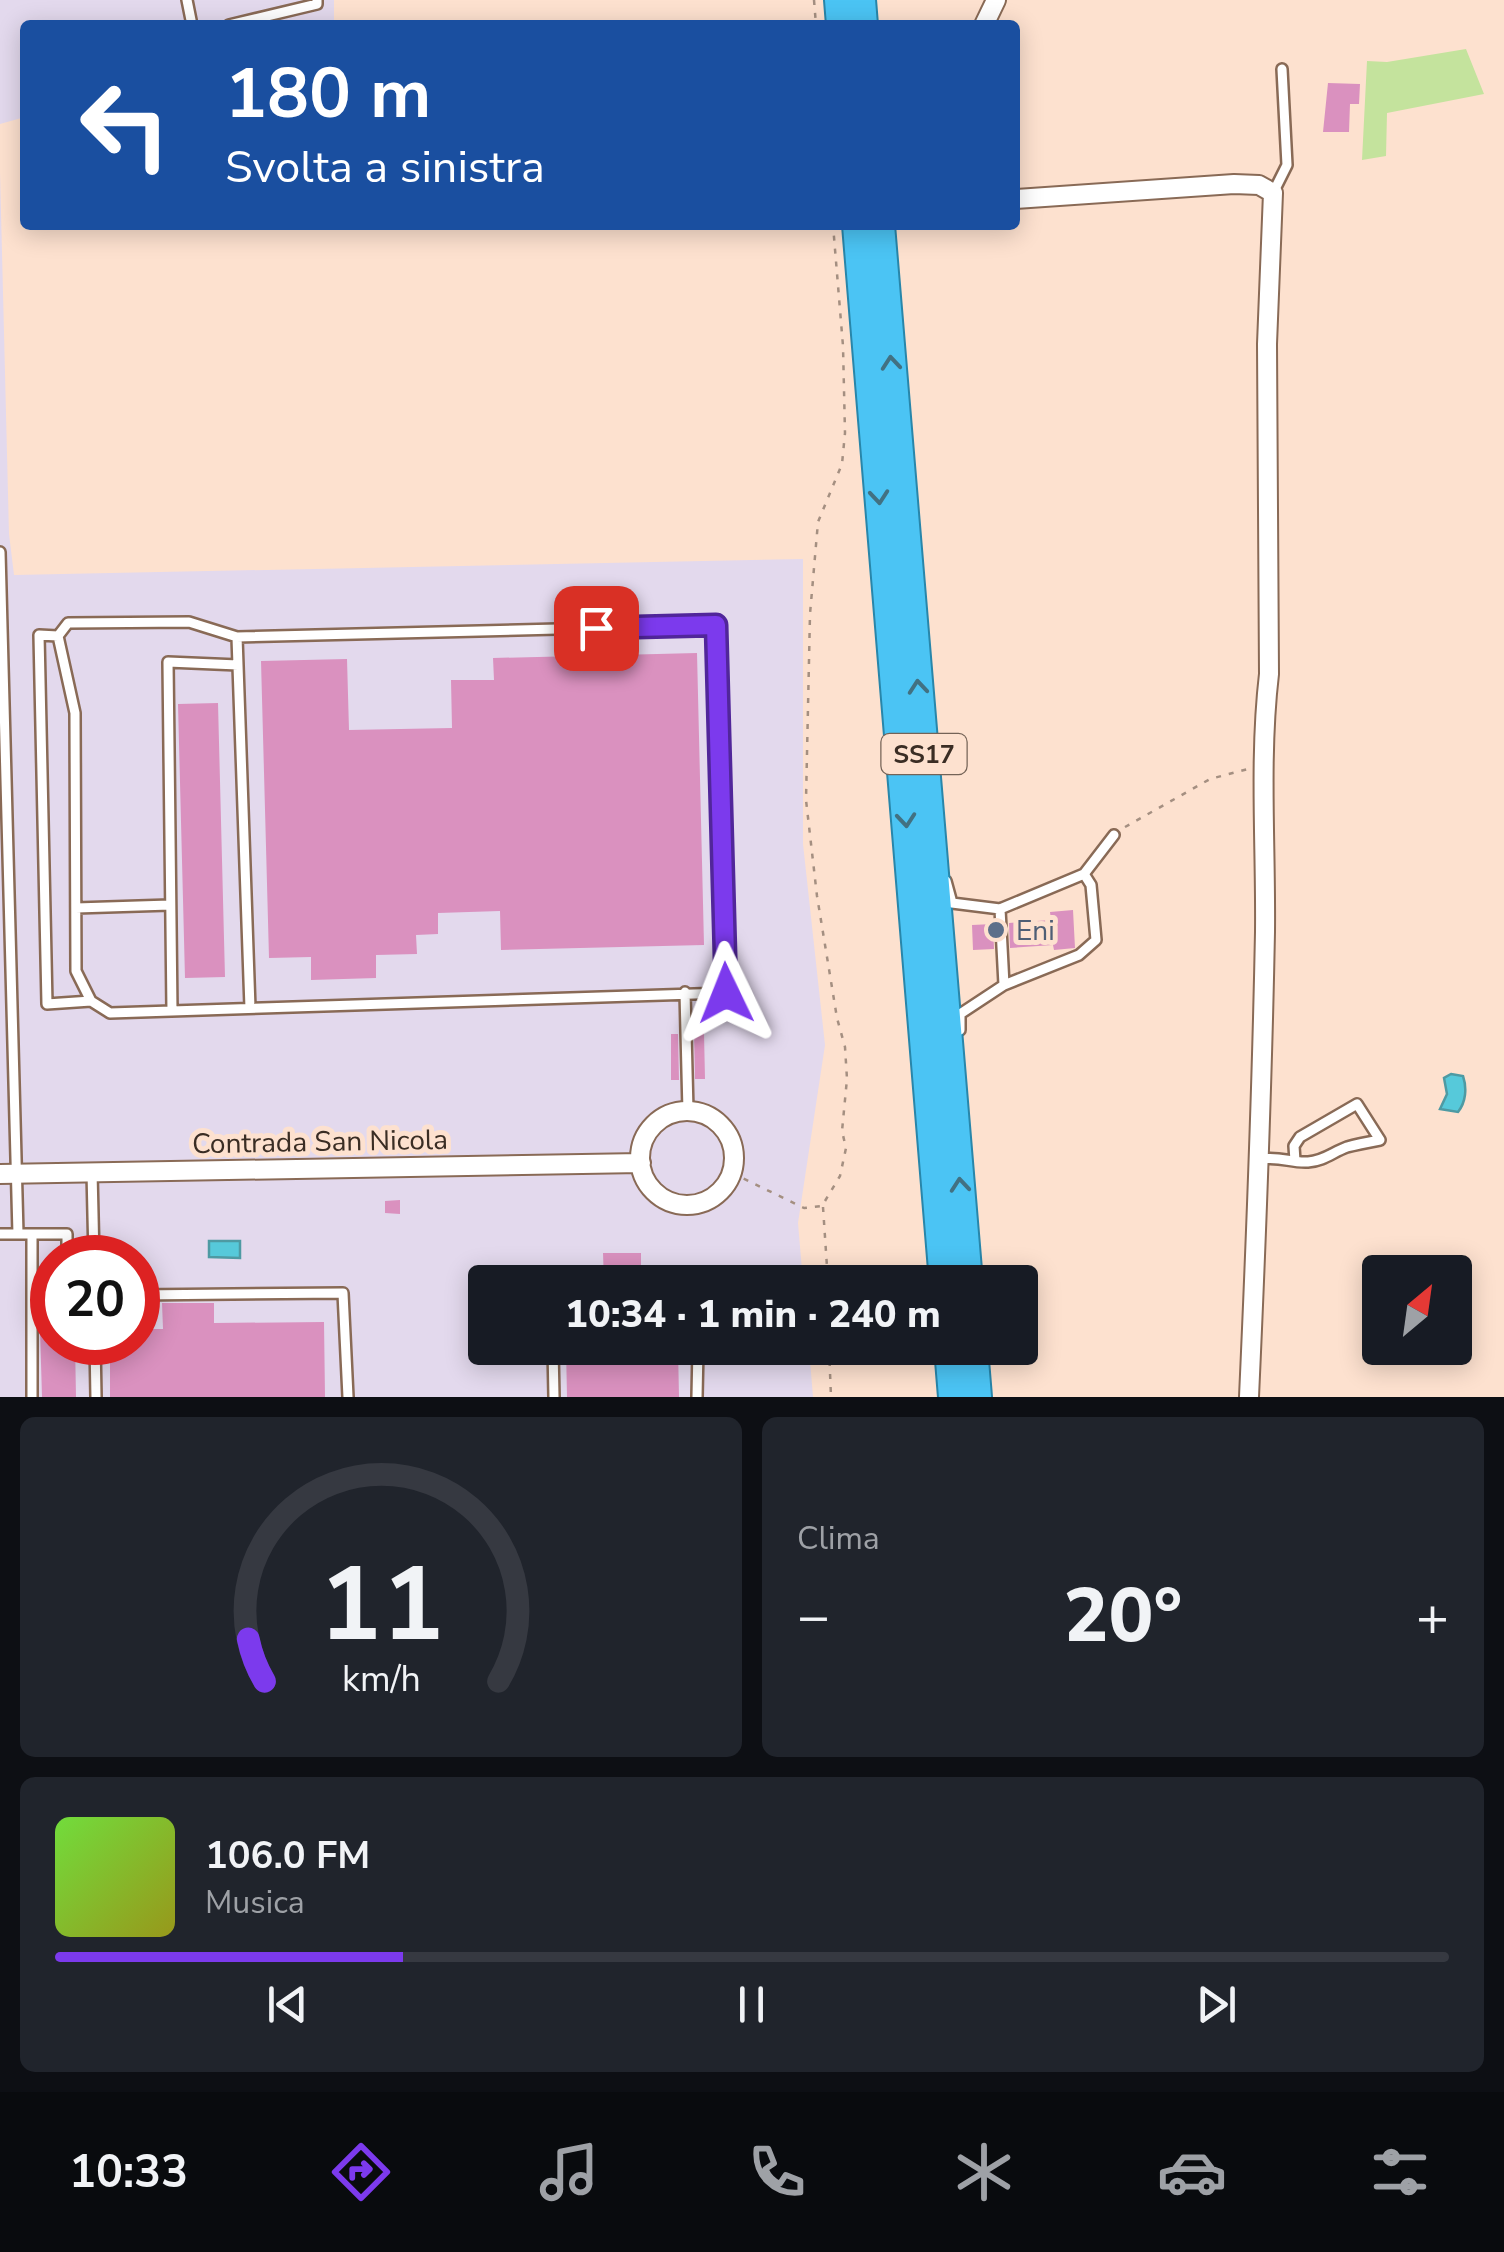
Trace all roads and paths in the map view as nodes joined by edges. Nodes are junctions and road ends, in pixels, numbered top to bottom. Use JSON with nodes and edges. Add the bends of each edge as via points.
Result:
{"nodes":[{"id":1,"x":317,"y":0,"type":"edge"},
{"id":2,"x":251,"y":20,"type":"edge"},
{"id":3,"x":1282,"y":69,"type":"dead end"},
{"id":4,"x":1273,"y":192,"type":"junction"},
{"id":5,"x":1020,"y":200,"type":"edge"},
{"id":6,"x":833,"y":230,"type":"edge"},
{"id":7,"x":857,"y":230,"type":"edge"},
{"id":8,"x":880,"y":230,"type":"edge"},
{"id":9,"x":0,"y":552,"type":"edge"},
{"id":10,"x":1,"y":630,"type":"edge"},
{"id":11,"x":58,"y":636,"type":"junction"},
{"id":12,"x":237,"y":637,"type":"junction"},
{"id":13,"x":238,"y":665,"type":"junction"},
{"id":14,"x":1264,"y":765,"type":"junction"},
{"id":15,"x":928,"y":811,"type":"junction"},
{"id":16,"x":1114,"y":835,"type":"joint"},
{"id":17,"x":5,"y":874,"type":"edge"},
{"id":18,"x":1084,"y":874,"type":"junction"},
{"id":19,"x":170,"y":905,"type":"junction"},
{"id":20,"x":76,"y":908,"type":"junction"},
{"id":21,"x":1000,"y":909,"type":"junction"},
{"id":22,"x":1004,"y":985,"type":"junction"},
{"id":23,"x":684,"y":992,"type":"junction"},
{"id":24,"x":91,"y":1002,"type":"junction"},
{"id":25,"x":250,"y":1008,"type":"junction"},
{"id":26,"x":172,"y":1011,"type":"junction"},
{"id":27,"x":688,"y":1111,"type":"junction"},
{"id":28,"x":956,"y":1142,"type":"junction"},
{"id":29,"x":1259,"y":1159,"type":"junction"},
{"id":30,"x":1295,"y":1161,"type":"junction"},
{"id":31,"x":641,"y":1163,"type":"junction"},
{"id":32,"x":92,"y":1172,"type":"junction"},
{"id":33,"x":732,"y":1173,"type":"junction"},
{"id":34,"x":9,"y":1174,"type":"edge"},
{"id":35,"x":822,"y":1206,"type":"junction"},
{"id":36,"x":0,"y":1234,"type":"edge"},
{"id":37,"x":18,"y":1234,"type":"junction"},
{"id":38,"x":32,"y":1234,"type":"joint"},
{"id":39,"x":66,"y":1235,"type":"edge"},
{"id":40,"x":93,"y":1235,"type":"edge"},
{"id":41,"x":827,"y":1265,"type":"edge"},
{"id":42,"x":943,"y":1265,"type":"edge"},
{"id":43,"x":967,"y":1265,"type":"edge"},
{"id":44,"x":160,"y":1295,"type":"edge"},
{"id":45,"x":32,"y":1365,"type":"edge"},
{"id":46,"x":95,"y":1365,"type":"edge"},
{"id":47,"x":553,"y":1365,"type":"edge"},
{"id":48,"x":698,"y":1365,"type":"edge"},
{"id":49,"x":830,"y":1365,"type":"edge"},
{"id":50,"x":950,"y":1365,"type":"edge"},
{"id":51,"x":974,"y":1365,"type":"edge"},
{"id":52,"x":32,"y":1397,"type":"edge"},
{"id":53,"x":96,"y":1397,"type":"edge"},
{"id":54,"x":348,"y":1397,"type":"edge"},
{"id":55,"x":554,"y":1397,"type":"edge"},
{"id":56,"x":698,"y":1397,"type":"edge"},
{"id":57,"x":831,"y":1397,"type":"edge"},
{"id":58,"x":953,"y":1397,"type":"edge"},
{"id":59,"x":977,"y":1397,"type":"edge"},
{"id":60,"x":1249,"y":1397,"type":"edge"}],
"edges":[{"from":1,"to":2,"type":"lane"},
{"from":3,"to":4,"type":"lane","via":[[1287,165]]},
{"from":4,"to":5,"type":"street","via":[[1234,184]]},
{"from":4,"to":14,"type":"street"},
{"from":6,"to":35,"type":"path","via":[[845,434],[842,464],[818,522],[806,800],[847,1079],[846,1148],[840,1176]]},
{"from":7,"to":42,"type":"highway","number":"SS17","one_way":true},
{"from":15,"to":8,"type":"highway","number":"SS17","one_way":true},
{"from":9,"to":10,"type":"lane"},
{"from":10,"to":17,"type":"lane"},
{"from":11,"to":12,"type":"lane","via":[[68,623],[189,622]]},
{"from":11,"to":20,"type":"lane","via":[[75,713]]},
{"from":11,"to":24,"type":"lane","via":[[39,635],[48,1004]]},
{"from":12,"to":13,"type":"lane"},
{"from":12,"to":23,"type":"lane","via":[[716,625],[726,993]]},
{"from":13,"to":19,"type":"lane","via":[[168,662]]},
{"from":13,"to":25,"type":"lane"},
{"from":14,"to":16,"type":"path","via":[[1210,779]]},
{"from":14,"to":29,"type":"street"},
{"from":15,"to":21,"type":"lane","via":[[952,903]]},
{"from":15,"to":28,"type":"highway","number":"SS17"},
{"from":16,"to":18,"type":"lane"},
{"from":17,"to":34,"type":"lane"},
{"from":18,"to":21,"type":"lane"},
{"from":18,"to":22,"type":"lane","via":[[1096,940],[1079,955]]},
{"from":19,"to":20,"type":"lane"},
{"from":19,"to":26,"type":"lane"},
{"from":20,"to":24,"type":"lane","via":[[76,971]]},
{"from":21,"to":22,"type":"lane"},
{"from":22,"to":28,"type":"lane","via":[[960,1014]]},
{"from":23,"to":25,"type":"lane"},
{"from":23,"to":27,"type":"lane"},
{"from":24,"to":26,"type":"lane","via":[[110,1013]]},
{"from":25,"to":26,"type":"lane"},
{"from":27,"to":31,"type":"street","via":[[666,1116],[649,1131]]},
{"from":27,"to":33,"type":"street","via":[[709,1116],[726,1131],[734,1151]]},
{"from":43,"to":28,"type":"highway","number":"SS17","one_way":true},
{"from":29,"to":30,"type":"lane"},
{"from":29,"to":60,"type":"street"},
{"from":30,"to":30,"type":"lane","via":[[1328,1158],[1380,1140],[1356,1104],[1300,1137]]},
{"from":31,"to":32,"type":"street","name":"Contrada San Nicola"},
{"from":31,"to":33,"type":"street","via":[[652,1188],[676,1203],[703,1202]]},
{"from":32,"to":34,"type":"street","name":"Contrada San Nicola"},
{"from":32,"to":40,"type":"lane"},
{"from":33,"to":35,"type":"path","via":[[804,1208]]},
{"from":34,"to":37,"type":"lane"},
{"from":35,"to":41,"type":"path"},
{"from":36,"to":37,"type":"lane"},
{"from":37,"to":38,"type":"lane"},
{"from":38,"to":39,"type":"lane"},
{"from":44,"to":54,"type":"lane","via":[[343,1294]]},
{"from":45,"to":52,"type":"lane"},
{"from":46,"to":53,"type":"lane"},
{"from":47,"to":55,"type":"lane"},
{"from":48,"to":56,"type":"lane"},
{"from":49,"to":57,"type":"path"},
{"from":50,"to":58,"type":"highway"},
{"from":51,"to":59,"type":"highway"}]}
